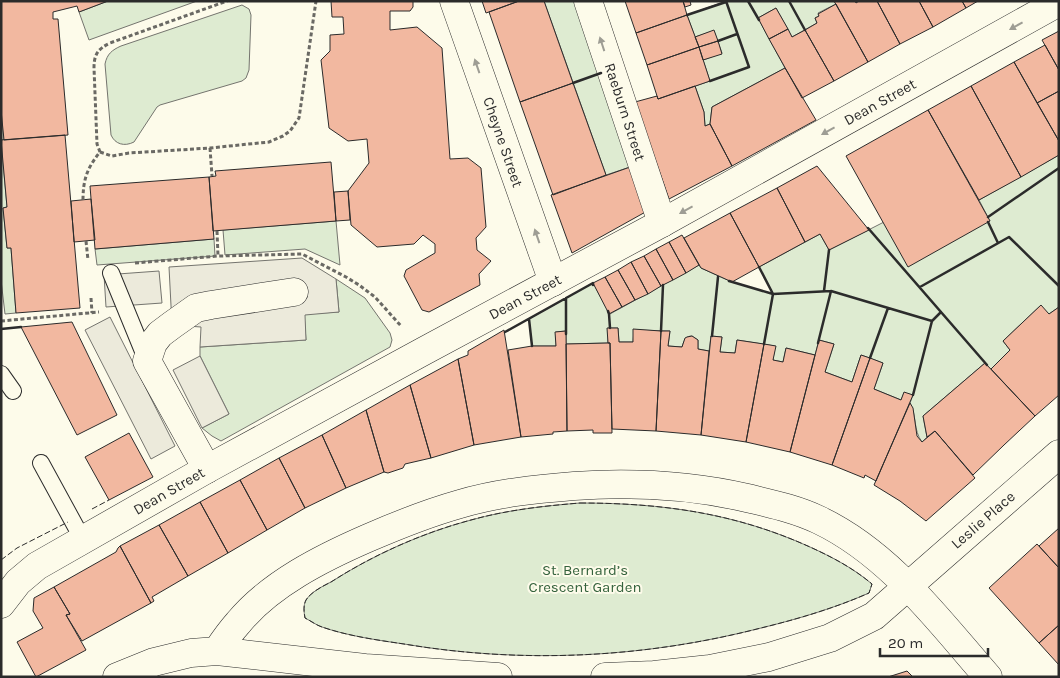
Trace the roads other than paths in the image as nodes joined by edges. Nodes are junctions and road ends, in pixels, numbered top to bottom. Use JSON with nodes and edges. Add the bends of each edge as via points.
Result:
{"nodes":[{"id":1,"x":454,"y":1,"type":"edge"},
{"id":2,"x":588,"y":1,"type":"edge"},
{"id":3,"x":1059,"y":2,"type":"edge"},
{"id":4,"x":662,"y":223,"type":"junction"},
{"id":5,"x":111,"y":273,"type":"dead end"},
{"id":6,"x":553,"y":282,"type":"junction"},
{"id":7,"x":294,"y":292,"type":"dead end"},
{"id":8,"x":147,"y":361,"type":"junction"},
{"id":9,"x":1,"y":374,"type":"edge"},
{"id":10,"x":13,"y":391,"type":"dead end"},
{"id":11,"x":1059,"y":454,"type":"edge"},
{"id":12,"x":41,"y":463,"type":"dead end"},
{"id":13,"x":207,"y":469,"type":"junction"},
{"id":14,"x":83,"y":540,"type":"junction"},
{"id":15,"x":908,"y":586,"type":"junction"},
{"id":16,"x":1,"y":604,"type":"edge"},
{"id":17,"x":217,"y":651,"type":"junction"},
{"id":18,"x":117,"y":677,"type":"edge"},
{"id":19,"x":498,"y":677,"type":"edge"},
{"id":20,"x":605,"y":677,"type":"edge"},
{"id":21,"x":988,"y":677,"type":"edge"}],
"edges":[{"from":6,"to":1,"type":"street","name":"Cheyne Street","one_way":true},
{"from":4,"to":2,"type":"street","name":"Raeburn Street","one_way":true},
{"from":3,"to":4,"type":"street","name":"Dean Street","one_way":true},
{"from":4,"to":6,"type":"street","name":"Dean Street"},
{"from":5,"to":8,"type":"lane"},
{"from":6,"to":13,"type":"street","name":"Dean Street"},
{"from":7,"to":8,"type":"street","via":[[196,308],[160,334]]},
{"from":8,"to":13,"type":"street"},
{"from":9,"to":10,"type":"lane"},
{"from":11,"to":15,"type":"street","name":"Leslie Place"},
{"from":12,"to":14,"type":"lane"},
{"from":13,"to":14,"type":"street","name":"Dean Street"},
{"from":14,"to":16,"type":"street","name":"Dean Street","via":[[37,566],[18,582]]},
{"from":15,"to":17,"type":"street","via":[[839,531],[776,504],[665,485],[605,484],[546,488],[481,498],[443,509],[389,528],[332,555],[266,596],[238,621]]},
{"from":15,"to":20,"type":"street","name":"Leslie Place","via":[[874,616],[830,638],[778,654],[710,669]]},
{"from":15,"to":21,"type":"street"},
{"from":17,"to":18,"type":"street","via":[[191,653],[154,662]]},
{"from":17,"to":19,"type":"street","via":[[365,668]]}]}
